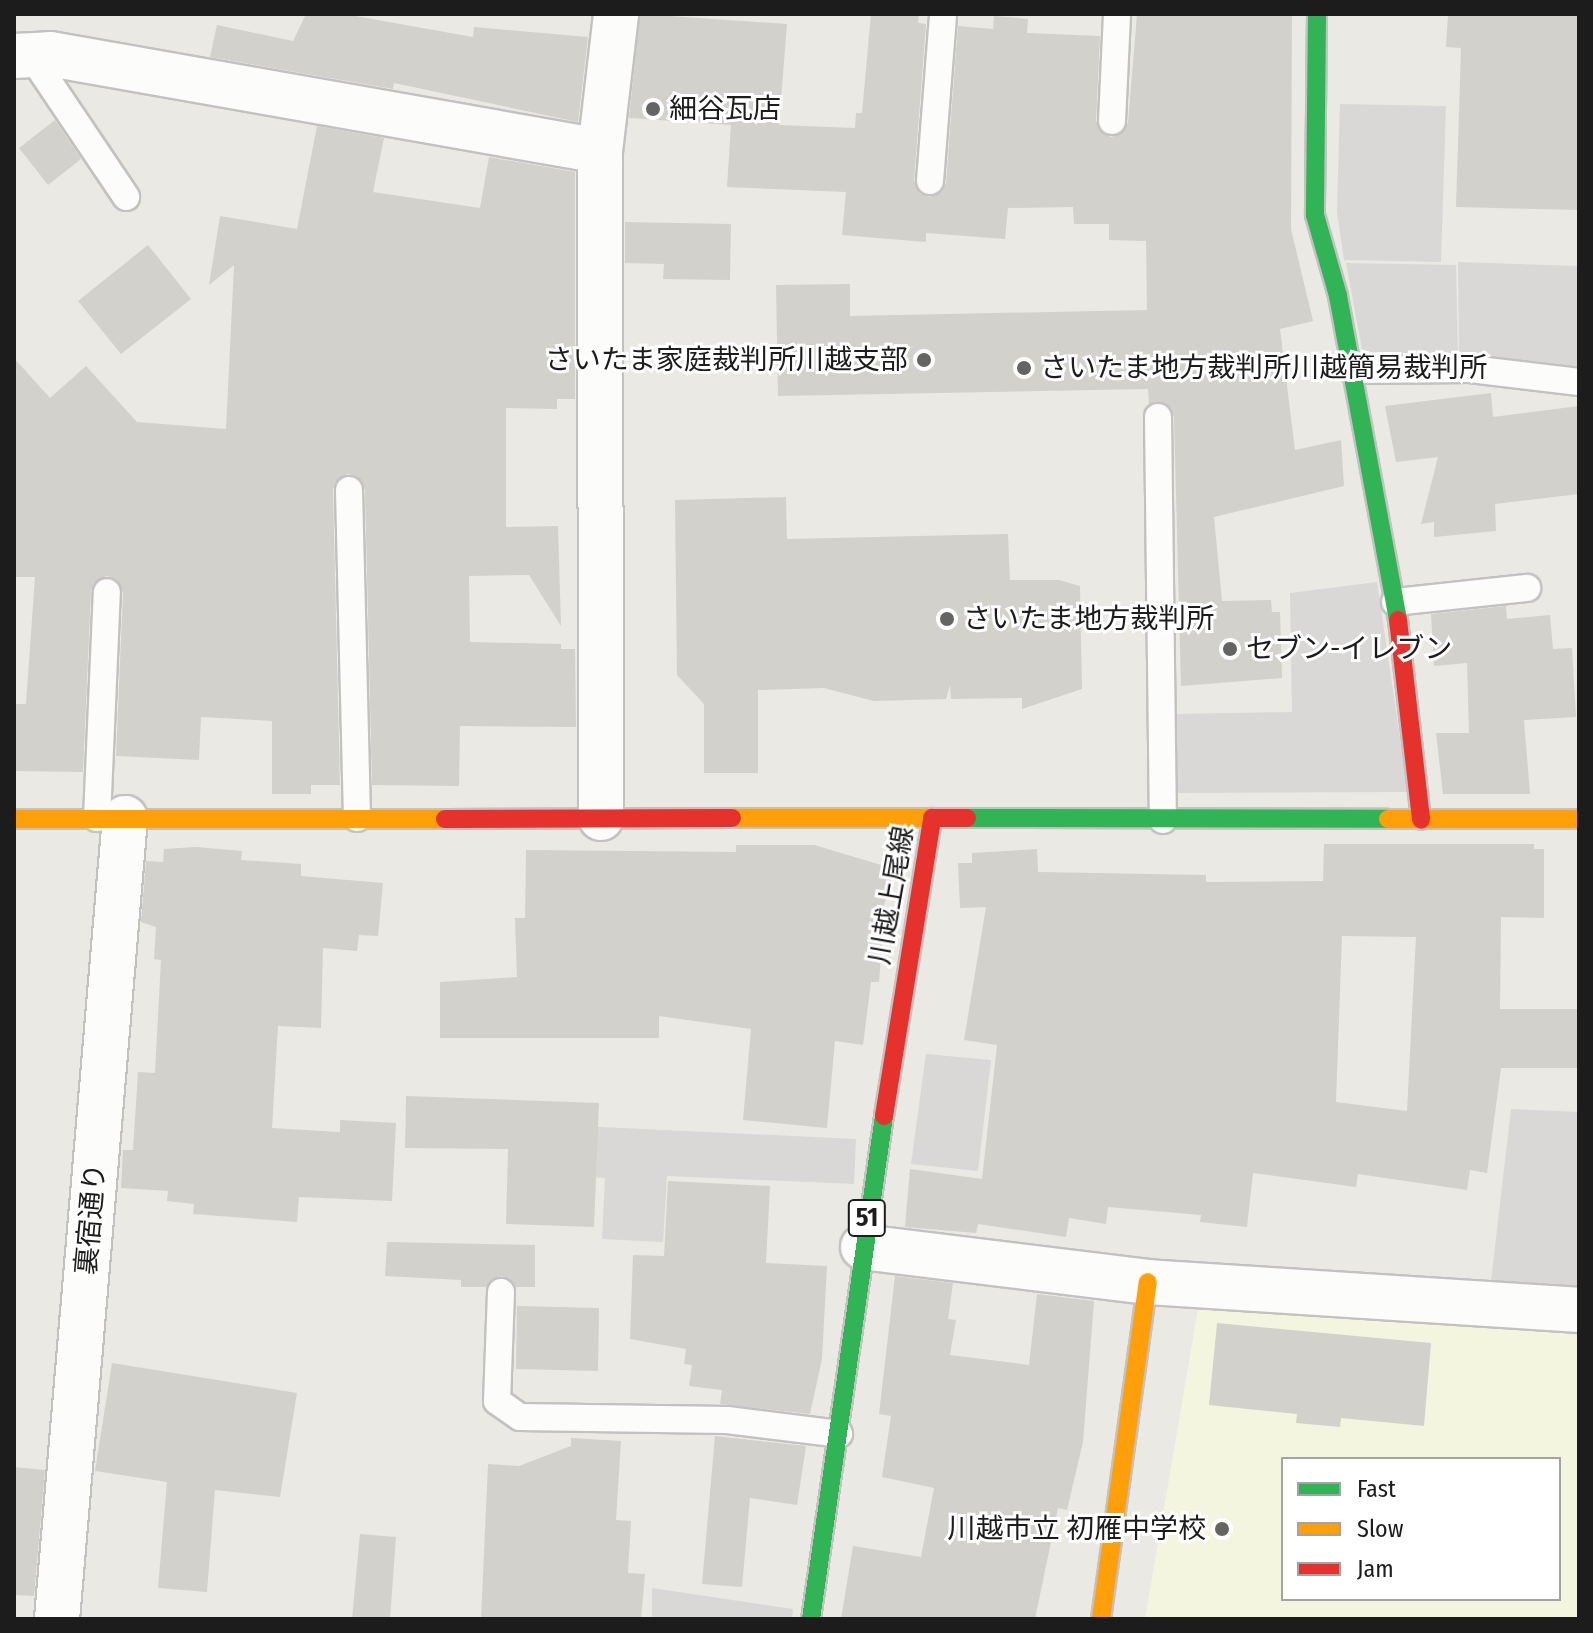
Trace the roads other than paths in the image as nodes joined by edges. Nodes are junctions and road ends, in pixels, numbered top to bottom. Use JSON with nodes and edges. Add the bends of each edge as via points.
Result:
{"nodes":[{"id":1,"x":616,"y":14,"type":"edge"},
{"id":2,"x":943,"y":14,"type":"edge"},
{"id":3,"x":1117,"y":14,"type":"edge"},
{"id":4,"x":1317,"y":14,"type":"edge"},
{"id":5,"x":21,"y":54,"type":"edge"},
{"id":6,"x":1112,"y":121,"type":"dead end"},
{"id":7,"x":600,"y":151,"type":"junction"},
{"id":8,"x":930,"y":181,"type":"dead end"},
{"id":9,"x":126,"y":197,"type":"dead end"},
{"id":10,"x":1352,"y":370,"type":"junction"},
{"id":11,"x":1579,"y":382,"type":"edge"},
{"id":12,"x":1158,"y":417,"type":"dead end"},
{"id":13,"x":349,"y":490,"type":"dead end"},
{"id":14,"x":1527,"y":588,"type":"dead end"},
{"id":15,"x":107,"y":592,"type":"dead end"},
{"id":16,"x":1395,"y":602,"type":"junction"},
{"id":17,"x":111,"y":818,"type":"junction"},
{"id":18,"x":357,"y":818,"type":"junction"},
{"id":19,"x":601,"y":818,"type":"junction"},
{"id":20,"x":932,"y":818,"type":"junction"},
{"id":21,"x":14,"y":819,"type":"edge"},
{"id":22,"x":1579,"y":819,"type":"edge"},
{"id":23,"x":1163,"y":820,"type":"junction"},
{"id":24,"x":1421,"y":820,"type":"junction"},
{"id":25,"x":863,"y":1247,"type":"junction"},
{"id":26,"x":1148,"y":1282,"type":"junction"},
{"id":27,"x":501,"y":1292,"type":"dead end"},
{"id":28,"x":1579,"y":1310,"type":"edge"},
{"id":29,"x":839,"y":1434,"type":"junction"},
{"id":30,"x":57,"y":1619,"type":"edge"},
{"id":31,"x":811,"y":1619,"type":"edge"},
{"id":32,"x":1101,"y":1619,"type":"edge"}],
"edges":[{"from":1,"to":7,"type":"street"},
{"from":2,"to":8,"type":"lane"},
{"from":3,"to":6,"type":"lane"},
{"from":4,"to":10,"type":"street","via":[[1315,215]]},
{"from":5,"to":7,"type":"street"},
{"from":5,"to":9,"type":"lane"},
{"from":7,"to":19,"type":"street"},
{"from":10,"to":11,"type":"lane","via":[[1470,369]]},
{"from":10,"to":16,"type":"street"},
{"from":12,"to":23,"type":"lane"},
{"from":13,"to":18,"type":"lane"},
{"from":14,"to":16,"type":"lane"},
{"from":15,"to":17,"type":"lane"},
{"from":16,"to":24,"type":"street"},
{"from":17,"to":18,"type":"street"},
{"from":17,"to":21,"type":"street"},
{"from":17,"to":30,"type":"street","name":"裏宿通り"},
{"from":18,"to":19,"type":"street"},
{"from":19,"to":20,"type":"street"},
{"from":20,"to":23,"type":"street","name":"川越上尾線"},
{"from":20,"to":25,"type":"street","name":"川越上尾線","number":"51"},
{"from":22,"to":24,"type":"street","name":"川越上尾線"},
{"from":23,"to":24,"type":"street","name":"川越上尾線"},
{"from":25,"to":26,"type":"street"},
{"from":25,"to":29,"type":"street","name":"川越上尾線","number":"51"},
{"from":26,"to":28,"type":"street"},
{"from":26,"to":32,"type":"street"},
{"from":27,"to":29,"type":"lane","via":[[497,1401],[520,1417],[727,1420]]},
{"from":29,"to":31,"type":"street","name":"川越上尾線","number":"51"}]}
